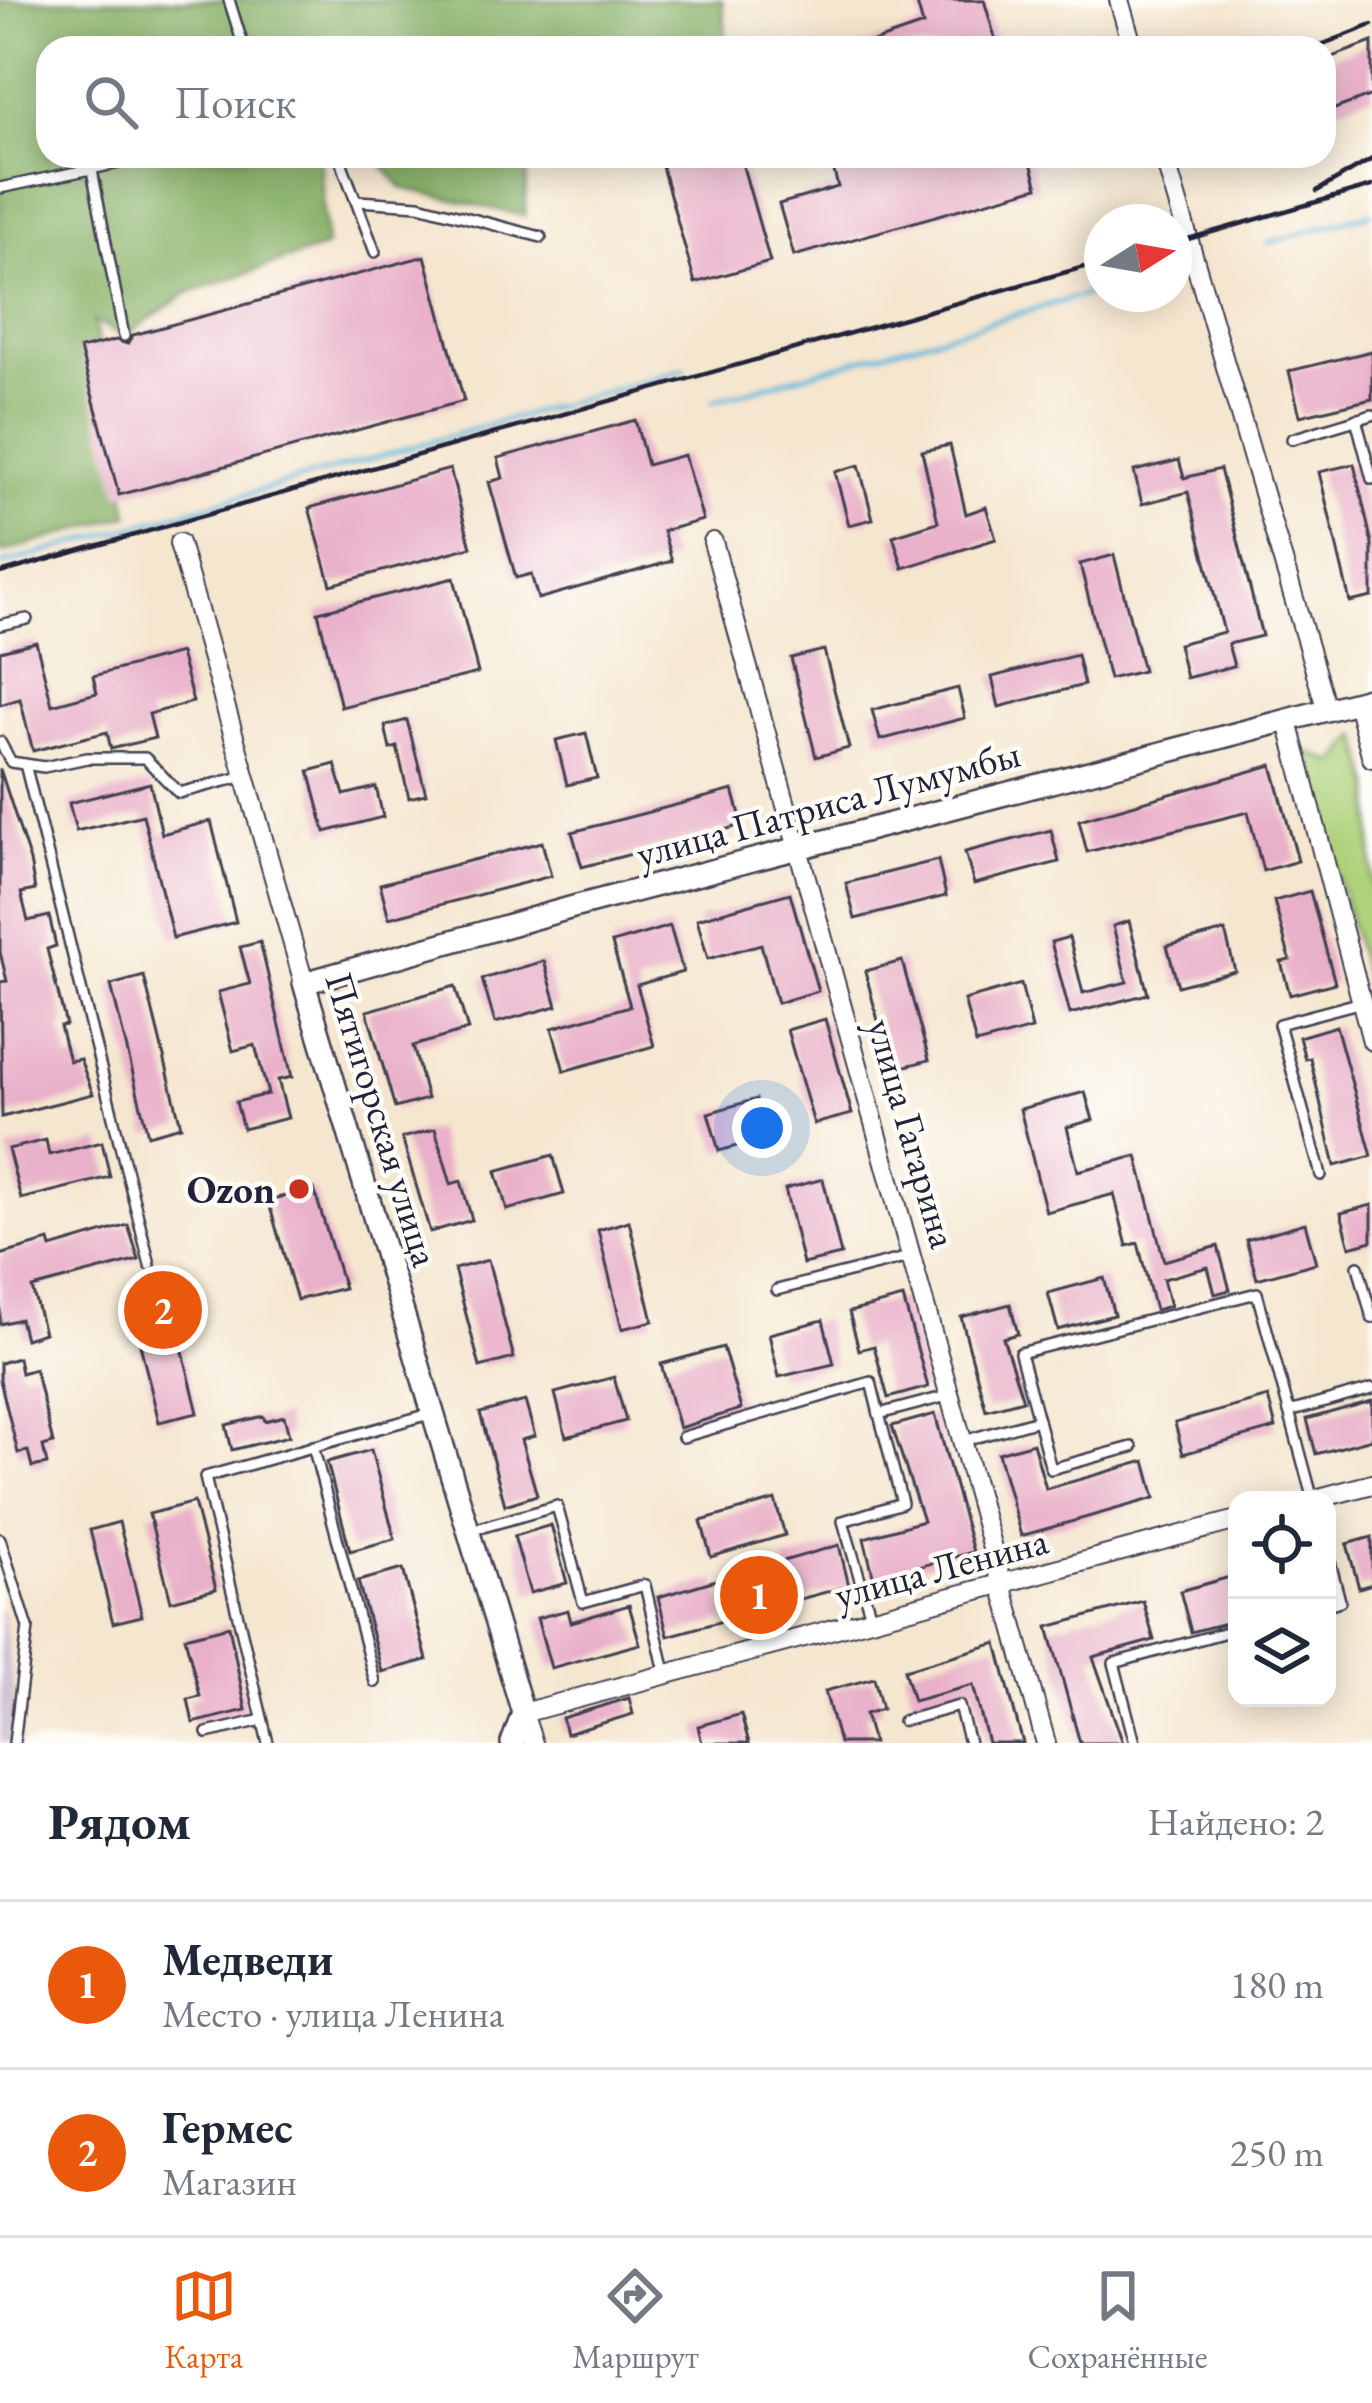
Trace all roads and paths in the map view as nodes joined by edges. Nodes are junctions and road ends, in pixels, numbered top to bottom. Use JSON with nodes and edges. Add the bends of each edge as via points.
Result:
{"nodes":[{"id":1,"x":230,"y":0,"type":"edge"},
{"id":2,"x":1119,"y":0,"type":"edge"},
{"id":3,"x":240,"y":36,"type":"edge"},
{"id":4,"x":1129,"y":36,"type":"edge"},
{"id":5,"x":101,"y":168,"type":"edge"},
{"id":6,"x":344,"y":168,"type":"edge"},
{"id":7,"x":1168,"y":168,"type":"edge"},
{"id":8,"x":92,"y":170,"type":"junction"},
{"id":9,"x":0,"y":188,"type":"edge"},
{"id":10,"x":358,"y":201,"type":"junction"},
{"id":11,"x":541,"y":237,"type":"dead end"},
{"id":12,"x":375,"y":252,"type":"dead end"},
{"id":13,"x":124,"y":336,"type":"dead end"},
{"id":14,"x":1372,"y":415,"type":"edge"},
{"id":15,"x":1356,"y":419,"type":"junction"},
{"id":16,"x":1292,"y":439,"type":"dead end"},
{"id":17,"x":1372,"y":479,"type":"edge"},
{"id":18,"x":713,"y":542,"type":"dead end"},
{"id":19,"x":179,"y":543,"type":"dead end"},
{"id":20,"x":27,"y":619,"type":"dead end"},
{"id":21,"x":0,"y":625,"type":"edge"},
{"id":22,"x":1364,"y":700,"type":"edge"},
{"id":23,"x":1327,"y":711,"type":"junction"},
{"id":24,"x":1288,"y":722,"type":"junction"},
{"id":25,"x":0,"y":742,"type":"edge"},
{"id":26,"x":1372,"y":758,"type":"edge"},
{"id":27,"x":25,"y":764,"type":"junction"},
{"id":28,"x":245,"y":776,"type":"junction"},
{"id":29,"x":797,"y":849,"type":"junction"},
{"id":30,"x":304,"y":983,"type":"junction"},
{"id":31,"x":1362,"y":1002,"type":"junction"},
{"id":32,"x":1372,"y":1041,"type":"edge"},
{"id":33,"x":1322,"y":1175,"type":"dead end"},
{"id":34,"x":914,"y":1256,"type":"junction"},
{"id":35,"x":151,"y":1265,"type":"dead end"},
{"id":36,"x":1358,"y":1266,"type":"dead end"},
{"id":37,"x":777,"y":1290,"type":"dead end"},
{"id":38,"x":1372,"y":1318,"type":"edge"},
{"id":39,"x":1372,"y":1389,"type":"edge"},
{"id":40,"x":951,"y":1394,"type":"junction"},
{"id":41,"x":434,"y":1412,"type":"junction"},
{"id":42,"x":1289,"y":1412,"type":"junction"},
{"id":43,"x":879,"y":1414,"type":"junction"},
{"id":44,"x":1038,"y":1420,"type":"junction"},
{"id":45,"x":683,"y":1437,"type":"dead end"},
{"id":46,"x":963,"y":1441,"type":"junction"},
{"id":47,"x":313,"y":1446,"type":"junction"},
{"id":48,"x":1132,"y":1447,"type":"dead end"},
{"id":49,"x":1372,"y":1484,"type":"edge"},
{"id":50,"x":1310,"y":1491,"type":"edge"},
{"id":51,"x":1336,"y":1494,"type":"edge"},
{"id":52,"x":1228,"y":1522,"type":"edge"},
{"id":53,"x":469,"y":1531,"type":"junction"},
{"id":54,"x":0,"y":1539,"type":"edge"},
{"id":55,"x":1003,"y":1584,"type":"junction"},
{"id":56,"x":872,"y":1620,"type":"junction"},
{"id":57,"x":1228,"y":1632,"type":"edge"},
{"id":58,"x":665,"y":1676,"type":"junction"},
{"id":59,"x":375,"y":1682,"type":"dead end"},
{"id":60,"x":524,"y":1713,"type":"junction"},
{"id":61,"x":262,"y":1720,"type":"junction"},
{"id":62,"x":903,"y":1721,"type":"dead end"},
{"id":63,"x":207,"y":1733,"type":"dead end"},
{"id":64,"x":14,"y":1743,"type":"edge"},
{"id":65,"x":268,"y":1743,"type":"edge"},
{"id":66,"x":512,"y":1743,"type":"edge"},
{"id":67,"x":533,"y":1743,"type":"edge"},
{"id":68,"x":969,"y":1743,"type":"edge"},
{"id":69,"x":1046,"y":1743,"type":"edge"},
{"id":70,"x":1135,"y":1743,"type":"edge"}],
"edges":[{"from":1,"to":3,"type":"lane"},
{"from":2,"to":4,"type":"street"},
{"from":5,"to":8,"type":"lane"},
{"from":6,"to":10,"type":"lane"},
{"from":7,"to":23,"type":"street"},
{"from":8,"to":9,"type":"lane"},
{"from":8,"to":13,"type":"lane"},
{"from":10,"to":11,"type":"lane","via":[[418,205]]},
{"from":10,"to":12,"type":"lane"},
{"from":14,"to":15,"type":"lane"},
{"from":15,"to":16,"type":"lane"},
{"from":15,"to":17,"type":"lane"},
{"from":18,"to":29,"type":"street","name":"улица Гагарина"},
{"from":19,"to":28,"type":"street","name":"Пятигорская улица"},
{"from":20,"to":21,"type":"lane"},
{"from":22,"to":23,"type":"street","name":"улица Патриса Лумумбы"},
{"from":22,"to":26,"type":"street"},
{"from":23,"to":24,"type":"street","name":"улица Патриса Лумумбы"},
{"from":24,"to":29,"type":"street","name":"улица Патриса Лумумбы"},
{"from":24,"to":31,"type":"street"},
{"from":25,"to":27,"type":"lane","via":[[11,761]]},
{"from":27,"to":28,"type":"lane","via":[[145,758],[179,793]]},
{"from":27,"to":35,"type":"lane"},
{"from":28,"to":30,"type":"street","name":"Пятигорская улица"},
{"from":29,"to":30,"type":"street","name":"улица Патриса Лумумбы"},
{"from":29,"to":34,"type":"street","name":"улица Гагарина"},
{"from":30,"to":41,"type":"street","name":"Пятигорская улица"},
{"from":31,"to":32,"type":"street"},
{"from":31,"to":33,"type":"lane","via":[[1279,1024]]},
{"from":34,"to":37,"type":"lane"},
{"from":34,"to":40,"type":"street","name":"улица Гагарина"},
{"from":36,"to":38,"type":"lane"},
{"from":39,"to":42,"type":"lane"},
{"from":40,"to":43,"type":"lane"},
{"from":40,"to":46,"type":"street","name":"улица Гагарина"},
{"from":41,"to":47,"type":"lane"},
{"from":41,"to":53,"type":"street","name":"Пятигорская улица"},
{"from":42,"to":44,"type":"lane","via":[[1257,1293],[1020,1353]]},
{"from":42,"to":50,"type":"lane"},
{"from":43,"to":45,"type":"lane","via":[[871,1382]]},
{"from":43,"to":56,"type":"lane","via":[[902,1503],[843,1521]]},
{"from":44,"to":46,"type":"lane"},
{"from":44,"to":48,"type":"lane","via":[[1051,1469]]},
{"from":46,"to":55,"type":"street","name":"улица Гагарина"},
{"from":47,"to":59,"type":"lane"},
{"from":47,"to":61,"type":"lane","via":[[205,1477]]},
{"from":49,"to":51,"type":"street"},
{"from":52,"to":55,"type":"street","name":"улица Ленина"},
{"from":53,"to":58,"type":"lane","via":[[557,1507],[583,1602],[645,1585]]},
{"from":53,"to":60,"type":"street","name":"Пятигорская улица"},
{"from":54,"to":64,"type":"lane","via":[[28,1628]]},
{"from":55,"to":56,"type":"street","name":"улица Ленина"},
{"from":55,"to":69,"type":"street","name":"улица Гагарина"},
{"from":56,"to":58,"type":"street","name":"улица Ленина"},
{"from":57,"to":70,"type":"lane","via":[[1114,1663]]},
{"from":58,"to":60,"type":"street","name":"улица Ленина"},
{"from":60,"to":66,"type":"street"},
{"from":60,"to":67,"type":"street"},
{"from":61,"to":63,"type":"lane"},
{"from":61,"to":65,"type":"lane"},
{"from":62,"to":68,"type":"lane","via":[[959,1706]]}]}
